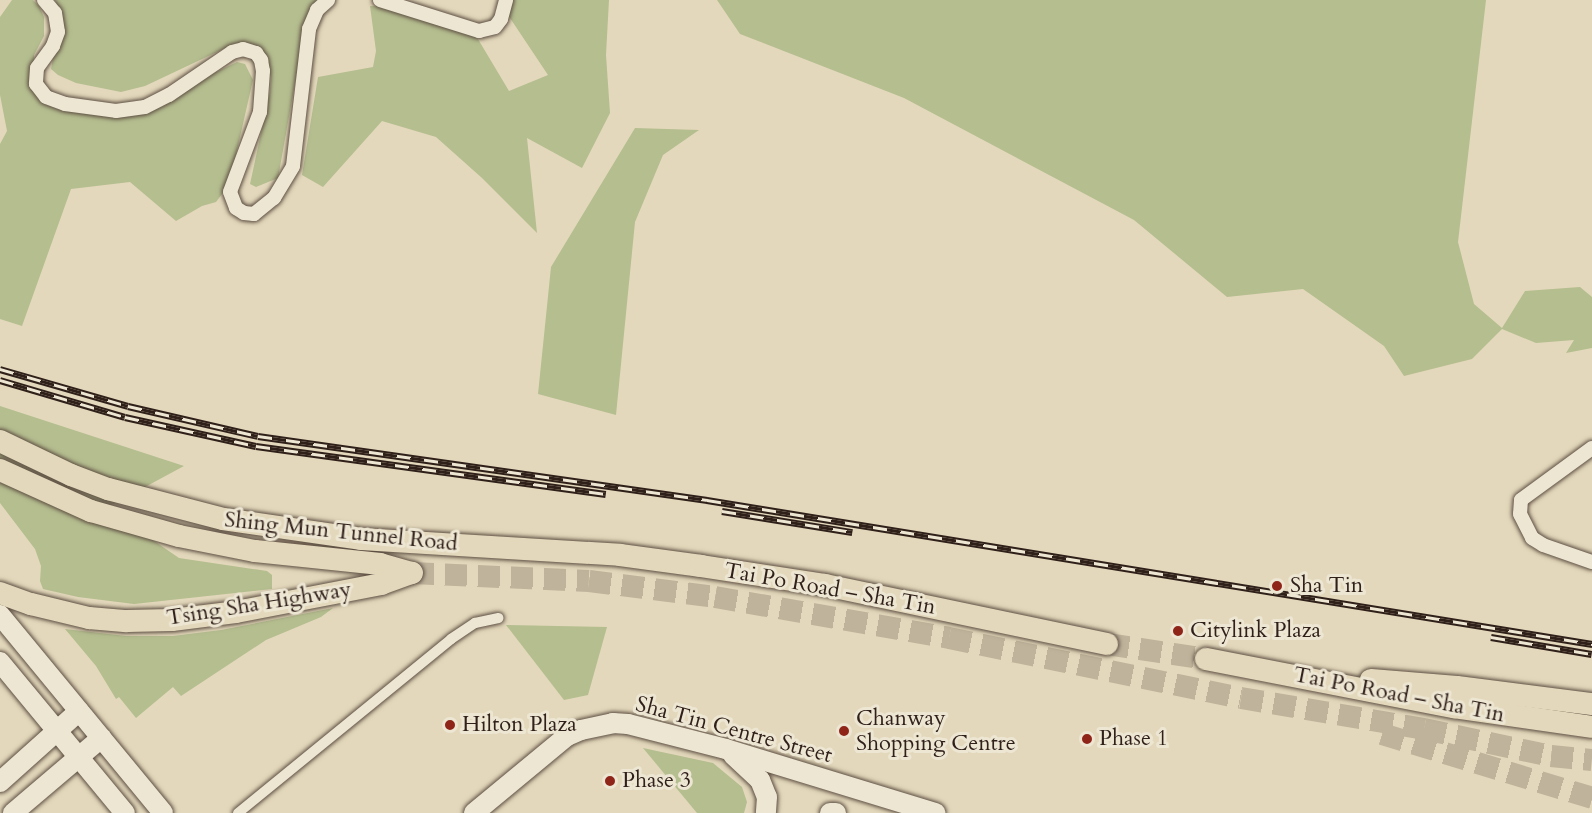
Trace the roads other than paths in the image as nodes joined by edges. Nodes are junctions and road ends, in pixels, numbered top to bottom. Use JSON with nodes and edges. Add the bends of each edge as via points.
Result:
{"nodes":[{"id":1,"x":44,"y":0,"type":"edge"},
{"id":2,"x":328,"y":0,"type":"edge"},
{"id":3,"x":380,"y":0,"type":"edge"},
{"id":4,"x":506,"y":0,"type":"edge"},
{"id":5,"x":0,"y":441,"type":"edge"},
{"id":6,"x":1592,"y":448,"type":"edge"},
{"id":7,"x":0,"y":470,"type":"edge"},
{"id":8,"x":552,"y":550,"type":"joint"},
{"id":9,"x":1592,"y":562,"type":"edge"},
{"id":10,"x":412,"y":573,"type":"joint"},
{"id":11,"x":0,"y":593,"type":"edge"},
{"id":12,"x":0,"y":615,"type":"edge"},
{"id":13,"x":498,"y":618,"type":"dead end"},
{"id":14,"x":1107,"y":644,"type":"tunnel mouth"},
{"id":15,"x":1206,"y":659,"type":"tunnel mouth"},
{"id":16,"x":0,"y":663,"type":"edge"},
{"id":17,"x":1300,"y":676,"type":"junction"},
{"id":18,"x":1592,"y":704,"type":"edge"},
{"id":19,"x":79,"y":711,"type":"junction"},
{"id":20,"x":1592,"y":727,"type":"edge"},
{"id":21,"x":58,"y":730,"type":"junction"},
{"id":22,"x":101,"y":738,"type":"junction"},
{"id":23,"x":726,"y":749,"type":"junction"},
{"id":24,"x":80,"y":757,"type":"junction"},
{"id":25,"x":0,"y":782,"type":"edge"},
{"id":26,"x":13,"y":813,"type":"edge"},
{"id":27,"x":125,"y":813,"type":"edge"},
{"id":28,"x":163,"y":813,"type":"edge"},
{"id":29,"x":238,"y":813,"type":"edge"},
{"id":30,"x":474,"y":813,"type":"edge"},
{"id":31,"x":766,"y":813,"type":"edge"},
{"id":32,"x":830,"y":813,"type":"edge"},
{"id":33,"x":836,"y":813,"type":"edge"},
{"id":34,"x":935,"y":813,"type":"edge"}],
"edges":[{"from":1,"to":2,"type":"street","via":[[55,13],[58,32],[35,74],[36,84],[46,97],[65,104],[116,111],[145,107],[232,51],[248,49],[256,53],[263,71],[260,112],[230,192],[236,208],[254,214],[274,198],[293,166],[309,29],[317,10]]},
{"from":3,"to":4,"type":"street","via":[[478,31],[495,27]]},
{"from":5,"to":8,"type":"highway","name":"Shing Mun Tunnel Road","via":[[108,489],[223,519],[361,539]]},
{"from":6,"to":9,"type":"street","via":[[1521,500],[1520,514],[1532,538]]},
{"from":7,"to":10,"type":"highway","name":"Shing Mun Tunnel Road","via":[[91,511],[212,543],[380,564]]},
{"from":8,"to":14,"type":"highway","name":"Tai Po Road – Sha Tin","via":[[621,555],[825,585]]},
{"from":10,"to":11,"type":"highway","name":"Tsing Sha Highway","via":[[381,584],[172,620],[118,621],[69,614]]},
{"from":12,"to":19,"type":"main road"},
{"from":13,"to":29,"type":"street","via":[[475,623],[450,639]]},
{"from":15,"to":17,"type":"highway","name":"Tai Po Road – Sha Tin"},
{"from":16,"to":21,"type":"main road"},
{"from":17,"to":18,"type":"highway","via":[[1457,687]]},
{"from":17,"to":20,"type":"highway","name":"Tai Po Road – Sha Tin","via":[[1454,707]]},
{"from":19,"to":21,"type":"main road"},
{"from":19,"to":22,"type":"main road"},
{"from":21,"to":24,"type":"main road"},
{"from":21,"to":25,"type":"main road"},
{"from":22,"to":24,"type":"main road"},
{"from":22,"to":28,"type":"main road"},
{"from":23,"to":30,"type":"main road","name":"Sha Tin Centre Street","via":[[628,724],[588,728],[554,745]]},
{"from":23,"to":31,"type":"main road","via":[[760,780],[767,797]]},
{"from":23,"to":34,"type":"main road","name":"Sha Tin Centre Street"},
{"from":24,"to":26,"type":"main road"},
{"from":24,"to":27,"type":"main road"},
{"from":32,"to":33,"type":"main road"}]}
